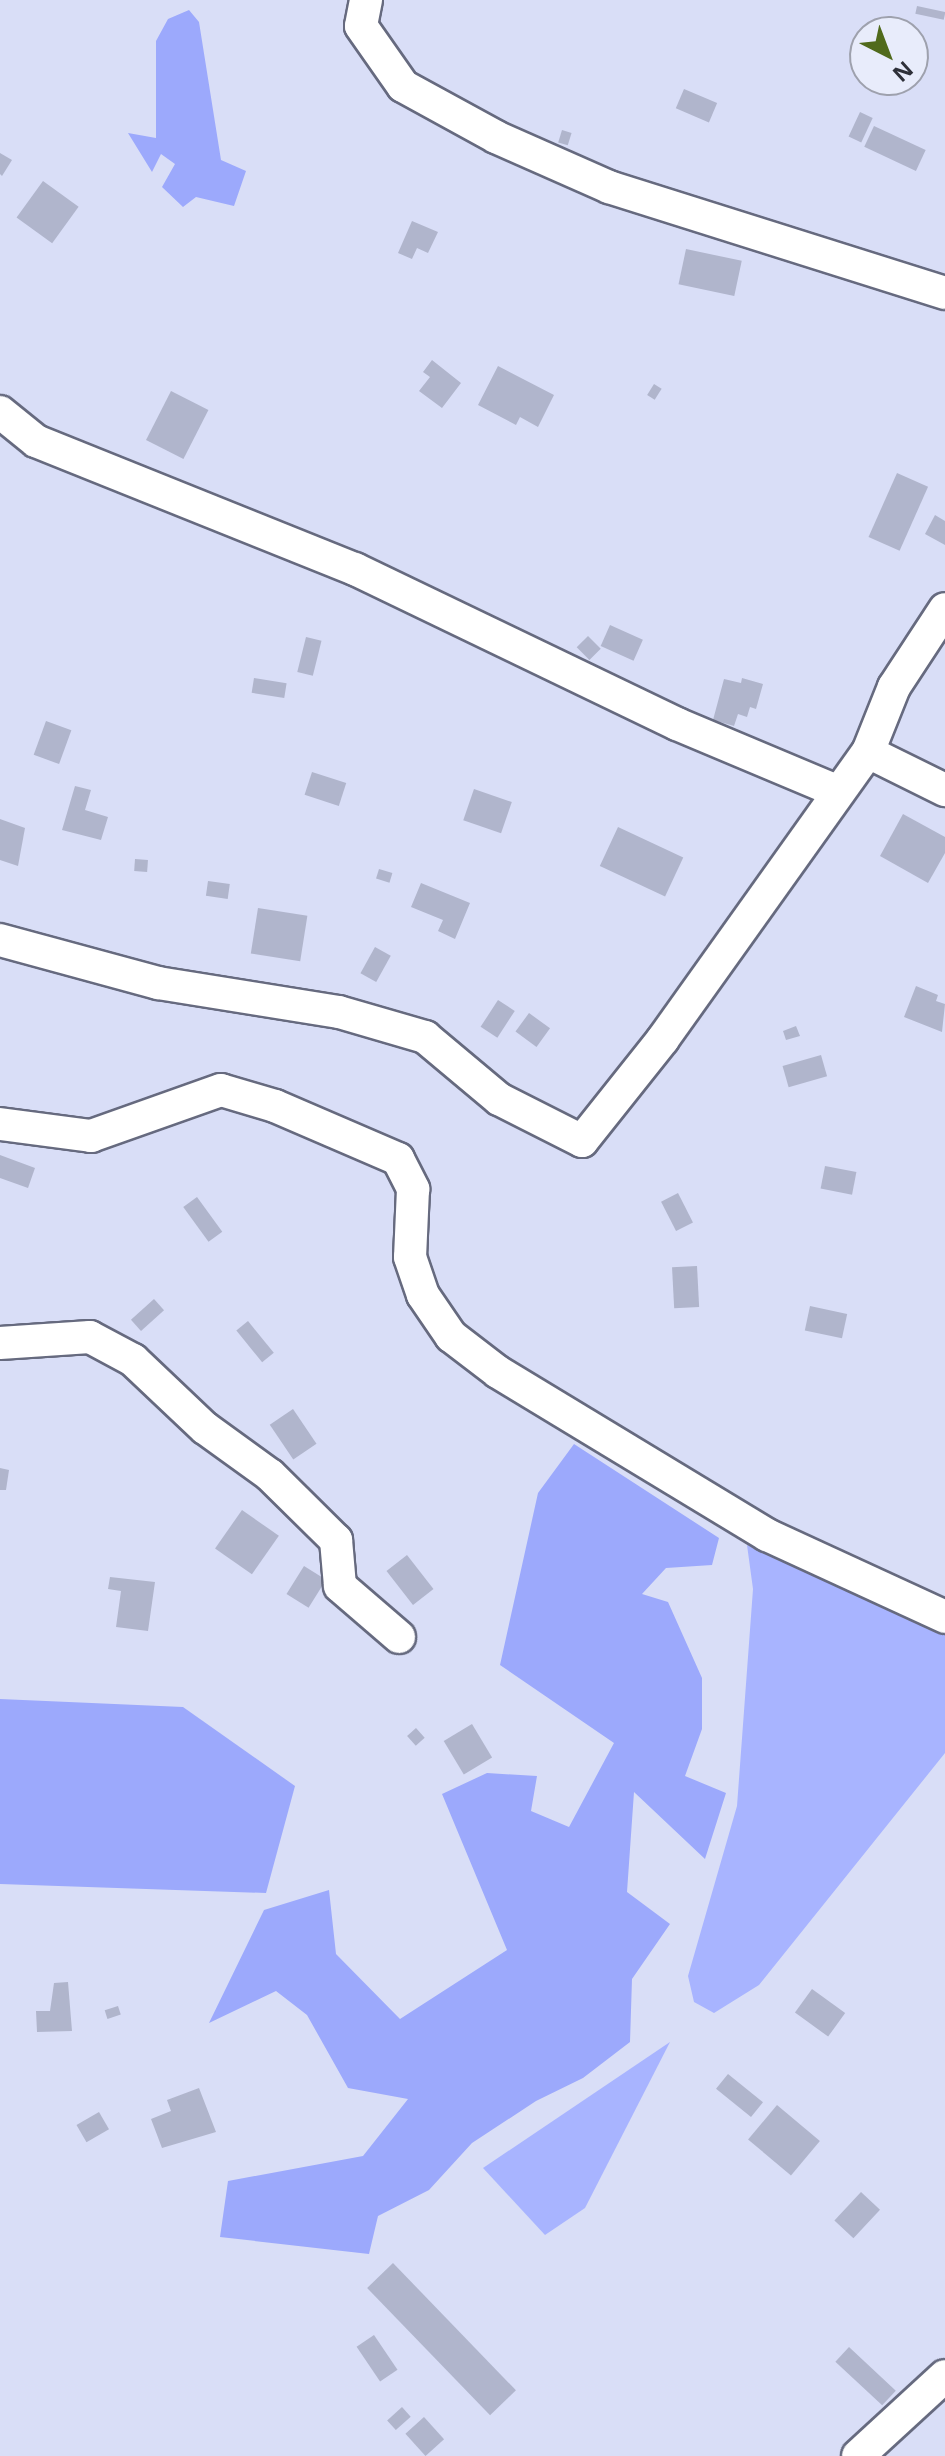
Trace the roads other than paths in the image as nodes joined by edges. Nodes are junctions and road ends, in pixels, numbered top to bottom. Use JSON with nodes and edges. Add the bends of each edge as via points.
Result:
{"nodes":[{"id":1,"x":366,"y":0,"type":"edge"},
{"id":2,"x":945,"y":293,"type":"edge"},
{"id":3,"x":0,"y":412,"type":"edge"},
{"id":4,"x":945,"y":609,"type":"edge"},
{"id":5,"x":868,"y":752,"type":"junction"},
{"id":6,"x":945,"y":790,"type":"edge"},
{"id":7,"x":836,"y":791,"type":"junction"},
{"id":8,"x":0,"y":940,"type":"edge"},
{"id":9,"x":0,"y":1124,"type":"edge"},
{"id":10,"x":0,"y":1343,"type":"edge"},
{"id":11,"x":945,"y":1617,"type":"edge"},
{"id":12,"x":399,"y":1637,"type":"dead end"},
{"id":13,"x":945,"y":2376,"type":"edge"},
{"id":14,"x":858,"y":2456,"type":"edge"}],
"edges":[{"from":1,"to":2,"type":"street","via":[[361,26],[403,86],[496,137],[609,187]]},
{"from":3,"to":7,"type":"street","via":[[36,441],[355,569],[677,724]]},
{"from":4,"to":5,"type":"street","via":[[894,687]]},
{"from":5,"to":6,"type":"street"},
{"from":5,"to":7,"type":"street"},
{"from":7,"to":8,"type":"street","via":[[663,1039],[582,1141],[499,1099],[425,1037],[339,1012],[158,983]]},
{"from":9,"to":11,"type":"street","via":[[91,1136],[221,1090],[275,1106],[398,1159],[413,1189],[410,1257],[423,1295],[451,1336],[498,1372],[767,1535]]},
{"from":10,"to":12,"type":"street","via":[[90,1337],[133,1360],[205,1428],[270,1475],[336,1540],[340,1586]]},
{"from":13,"to":14,"type":"street"}]}
